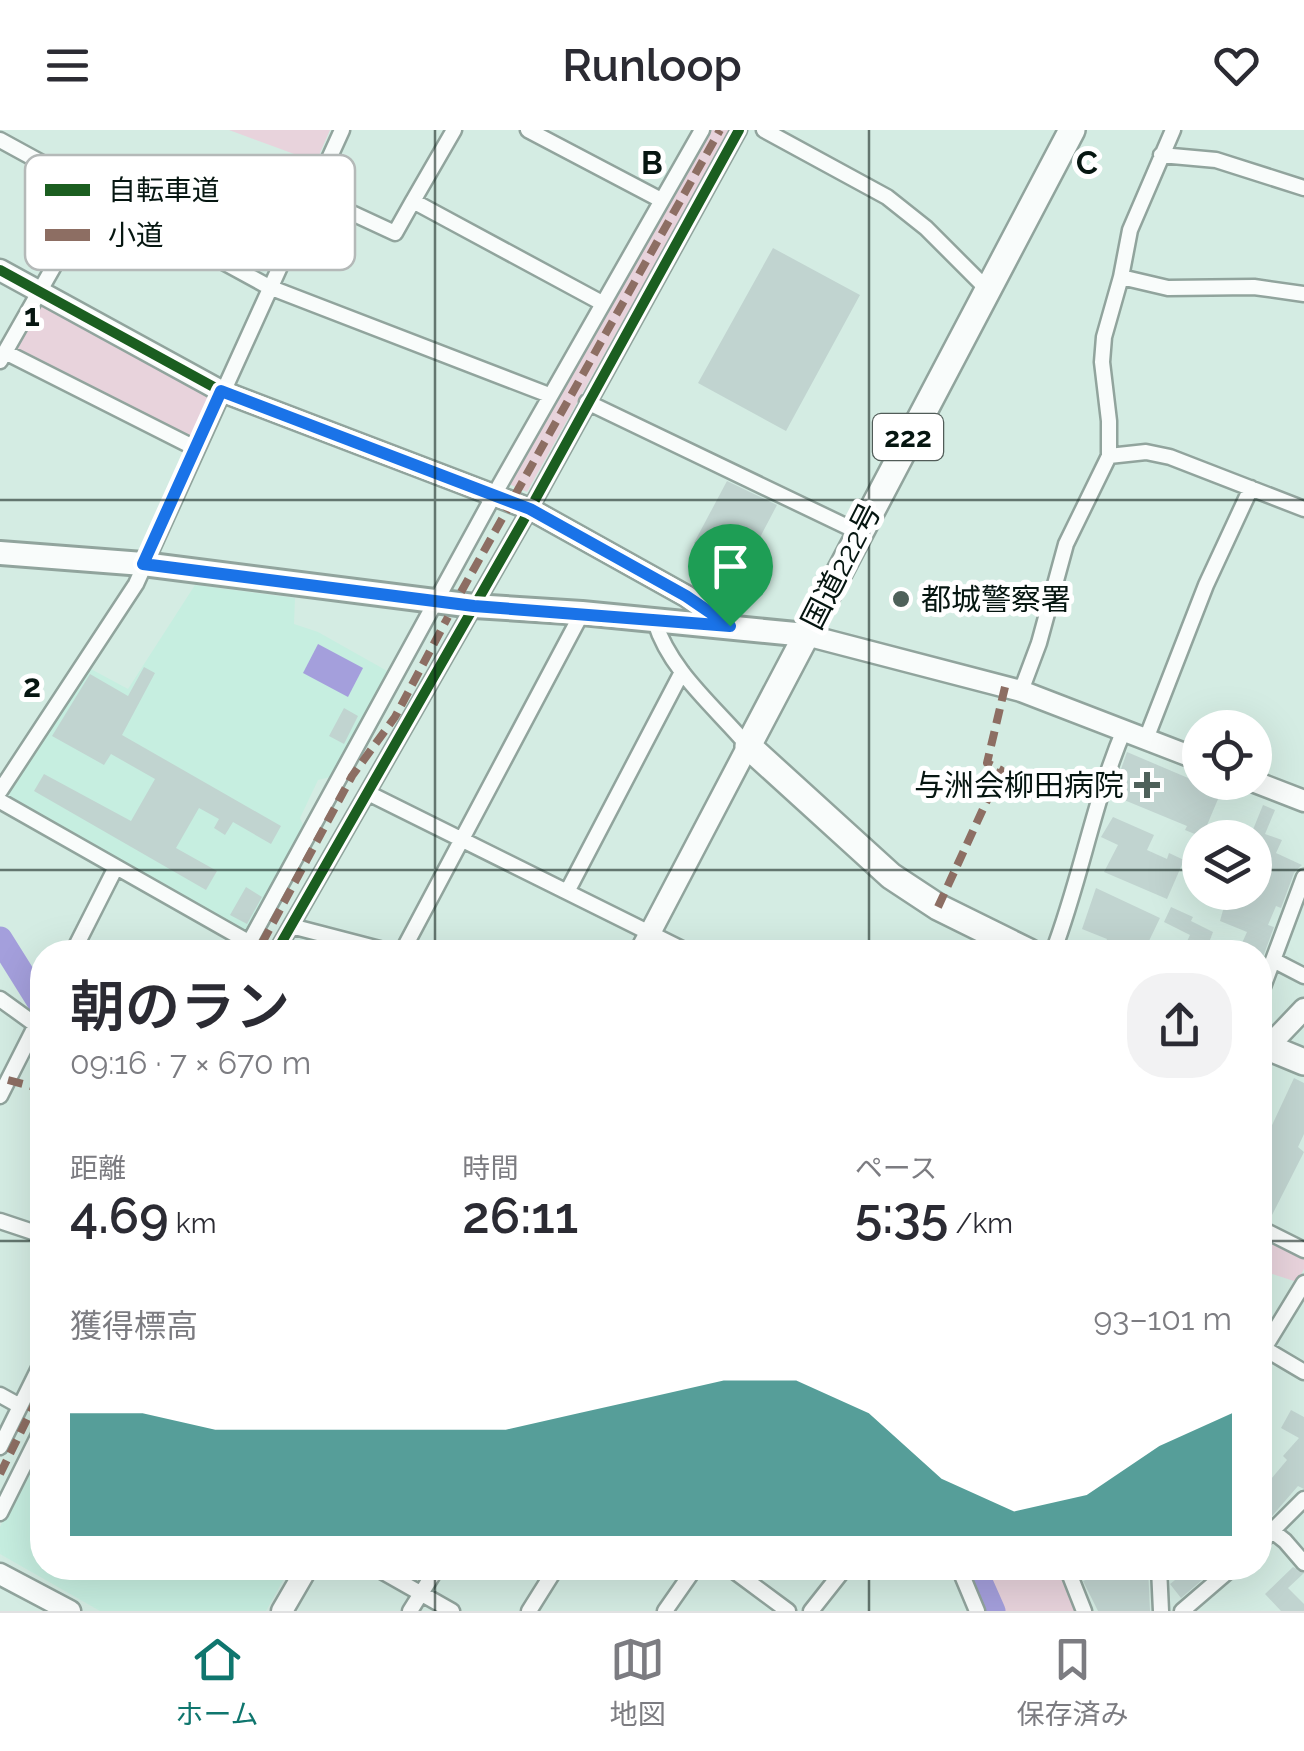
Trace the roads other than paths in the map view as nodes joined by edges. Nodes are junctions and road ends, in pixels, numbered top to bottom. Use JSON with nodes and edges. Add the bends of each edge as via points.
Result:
{"nodes":[{"id":1,"x":342,"y":130,"type":"edge"},
{"id":2,"x":454,"y":130,"type":"edge"},
{"id":3,"x":528,"y":130,"type":"edge"},
{"id":4,"x":702,"y":130,"type":"edge"},
{"id":5,"x":739,"y":130,"type":"edge"},
{"id":6,"x":764,"y":130,"type":"edge"},
{"id":7,"x":1072,"y":130,"type":"edge"},
{"id":8,"x":1167,"y":130,"type":"edge"},
{"id":9,"x":0,"y":140,"type":"edge"},
{"id":10,"x":28,"y":155,"type":"edge"},
{"id":11,"x":331,"y":155,"type":"edge"},
{"id":12,"x":1162,"y":156,"type":"junction"},
{"id":13,"x":1304,"y":188,"type":"edge"},
{"id":14,"x":660,"y":200,"type":"junction"},
{"id":15,"x":413,"y":201,"type":"junction"},
{"id":16,"x":355,"y":214,"type":"edge"},
{"id":17,"x":0,"y":270,"type":"edge"},
{"id":18,"x":53,"y":270,"type":"edge"},
{"id":19,"x":238,"y":270,"type":"edge"},
{"id":20,"x":277,"y":270,"type":"edge"},
{"id":21,"x":1121,"y":277,"type":"junction"},
{"id":22,"x":269,"y":287,"type":"junction"},
{"id":23,"x":986,"y":289,"type":"junction"},
{"id":24,"x":41,"y":292,"type":"junction"},
{"id":25,"x":1304,"y":294,"type":"edge"},
{"id":26,"x":602,"y":303,"type":"junction"},
{"id":27,"x":3,"y":356,"type":"edge"},
{"id":28,"x":221,"y":391,"type":"junction"},
{"id":29,"x":549,"y":395,"type":"junction"},
{"id":30,"x":587,"y":402,"type":"junction"},
{"id":31,"x":195,"y":448,"type":"junction"},
{"id":32,"x":1109,"y":456,"type":"junction"},
{"id":33,"x":1250,"y":488,"type":"junction"},
{"id":34,"x":494,"y":495,"type":"junction"},
{"id":35,"x":530,"y":509,"type":"junction"},
{"id":36,"x":1304,"y":509,"type":"edge"},
{"id":37,"x":858,"y":532,"type":"junction"},
{"id":38,"x":0,"y":553,"type":"edge"},
{"id":39,"x":143,"y":564,"type":"junction"},
{"id":40,"x":436,"y":601,"type":"junction"},
{"id":41,"x":474,"y":606,"type":"junction"},
{"id":42,"x":582,"y":613,"type":"junction"},
{"id":43,"x":655,"y":622,"type":"junction"},
{"id":44,"x":730,"y":626,"type":"junction"},
{"id":45,"x":806,"y":635,"type":"junction"},
{"id":46,"x":682,"y":672,"type":"junction"},
{"id":47,"x":1020,"y":691,"type":"junction"},
{"id":48,"x":1124,"y":730,"type":"junction"},
{"id":49,"x":1146,"y":739,"type":"junction"},
{"id":50,"x":748,"y":746,"type":"junction"},
{"id":51,"x":1182,"y":753,"type":"edge"},
{"id":52,"x":1272,"y":789,"type":"edge"},
{"id":53,"x":0,"y":791,"type":"edge"},
{"id":54,"x":368,"y":793,"type":"junction"},
{"id":55,"x":0,"y":801,"type":"edge"},
{"id":56,"x":1304,"y":801,"type":"edge"},
{"id":57,"x":462,"y":840,"type":"junction"},
{"id":58,"x":116,"y":867,"type":"junction"},
{"id":59,"x":1304,"y":877,"type":"edge"},
{"id":60,"x":568,"y":890,"type":"junction"},
{"id":61,"x":291,"y":926,"type":"junction"},
{"id":62,"x":650,"y":932,"type":"junction"},
{"id":63,"x":79,"y":940,"type":"edge"},
{"id":64,"x":234,"y":940,"type":"edge"},
{"id":65,"x":251,"y":940,"type":"edge"},
{"id":66,"x":283,"y":940,"type":"edge"},
{"id":67,"x":345,"y":940,"type":"edge"},
{"id":68,"x":408,"y":940,"type":"edge"},
{"id":69,"x":646,"y":940,"type":"edge"},
{"id":70,"x":665,"y":940,"type":"edge"},
{"id":71,"x":1005,"y":940,"type":"edge"},
{"id":72,"x":1057,"y":940,"type":"edge"},
{"id":73,"x":1273,"y":960,"type":"joint"},
{"id":74,"x":1304,"y":976,"type":"edge"},
{"id":75,"x":0,"y":999,"type":"edge"},
{"id":76,"x":1304,"y":1009,"type":"edge"},
{"id":77,"x":30,"y":1014,"type":"edge"},
{"id":78,"x":30,"y":1034,"type":"edge"},
{"id":79,"x":1272,"y":1040,"type":"edge"},
{"id":80,"x":1272,"y":1052,"type":"edge"},
{"id":81,"x":1304,"y":1062,"type":"edge"},
{"id":82,"x":6,"y":1071,"type":"edge"},
{"id":83,"x":0,"y":1096,"type":"edge"},
{"id":84,"x":0,"y":1221,"type":"edge"},
{"id":85,"x":30,"y":1230,"type":"edge"},
{"id":86,"x":1272,"y":1234,"type":"edge"},
{"id":87,"x":1304,"y":1250,"type":"edge"},
{"id":88,"x":1304,"y":1283,"type":"edge"},
{"id":89,"x":1272,"y":1333,"type":"edge"},
{"id":90,"x":1272,"y":1356,"type":"edge"},
{"id":91,"x":1304,"y":1372,"type":"edge"},
{"id":92,"x":30,"y":1386,"type":"edge"},
{"id":93,"x":0,"y":1395,"type":"edge"},
{"id":94,"x":20,"y":1406,"type":"junction"},
{"id":95,"x":0,"y":1447,"type":"edge"},
{"id":96,"x":30,"y":1452,"type":"edge"},
{"id":97,"x":1304,"y":1499,"type":"edge"},
{"id":98,"x":0,"y":1513,"type":"edge"},
{"id":99,"x":1274,"y":1531,"type":"joint"},
{"id":100,"x":1304,"y":1563,"type":"edge"},
{"id":101,"x":0,"y":1574,"type":"edge"},
{"id":102,"x":300,"y":1580,"type":"edge"},
{"id":103,"x":397,"y":1580,"type":"edge"},
{"id":104,"x":430,"y":1580,"type":"edge"},
{"id":105,"x":548,"y":1580,"type":"edge"},
{"id":106,"x":687,"y":1580,"type":"edge"},
{"id":107,"x":746,"y":1580,"type":"edge"},
{"id":108,"x":835,"y":1580,"type":"edge"},
{"id":109,"x":963,"y":1580,"type":"edge"},
{"id":110,"x":1072,"y":1580,"type":"edge"},
{"id":111,"x":1160,"y":1580,"type":"edge"},
{"id":112,"x":1218,"y":1580,"type":"edge"},
{"id":113,"x":421,"y":1594,"type":"junction"},
{"id":114,"x":64,"y":1610,"type":"edge"},
{"id":115,"x":282,"y":1611,"type":"edge"},
{"id":116,"x":410,"y":1611,"type":"edge"},
{"id":117,"x":452,"y":1611,"type":"edge"},
{"id":118,"x":529,"y":1611,"type":"edge"},
{"id":119,"x":665,"y":1611,"type":"edge"},
{"id":120,"x":788,"y":1611,"type":"edge"},
{"id":121,"x":811,"y":1611,"type":"edge"},
{"id":122,"x":977,"y":1611,"type":"edge"},
{"id":123,"x":1084,"y":1611,"type":"edge"},
{"id":124,"x":1162,"y":1611,"type":"edge"},
{"id":125,"x":1182,"y":1611,"type":"edge"}],
"edges":[{"from":1,"to":11,"type":"street"},
{"from":2,"to":15,"type":"street"},
{"from":3,"to":14,"type":"street"},
{"from":4,"to":14,"type":"street"},
{"from":5,"to":30,"type":"street"},
{"from":6,"to":23,"type":"street","via":[[886,197]]},
{"from":7,"to":23,"type":"highway","name":"国道222号","number":"222"},
{"from":8,"to":12,"type":"street"},
{"from":9,"to":10,"type":"street"},
{"from":12,"to":13,"type":"street","via":[[1216,160]]},
{"from":12,"to":21,"type":"street","via":[[1130,230]]},
{"from":14,"to":26,"type":"street"},
{"from":15,"to":16,"type":"street","via":[[396,233]]},
{"from":15,"to":26,"type":"street"},
{"from":17,"to":24,"type":"street"},
{"from":18,"to":24,"type":"street"},
{"from":19,"to":22,"type":"street"},
{"from":20,"to":22,"type":"street"},
{"from":21,"to":25,"type":"street","via":[[1168,288]]},
{"from":21,"to":32,"type":"street","via":[[1102,362]]},
{"from":22,"to":28,"type":"street"},
{"from":22,"to":29,"type":"street"},
{"from":23,"to":37,"type":"highway","name":"国道222号","number":"222"},
{"from":24,"to":27,"type":"street"},
{"from":24,"to":28,"type":"street"},
{"from":26,"to":29,"type":"street"},
{"from":27,"to":31,"type":"street"},
{"from":28,"to":31,"type":"street"},
{"from":28,"to":34,"type":"street"},
{"from":29,"to":34,"type":"street"},
{"from":30,"to":35,"type":"street"},
{"from":30,"to":37,"type":"street"},
{"from":31,"to":39,"type":"street"},
{"from":32,"to":33,"type":"street","via":[[1146,452]]},
{"from":32,"to":47,"type":"street","via":[[1066,544]]},
{"from":33,"to":36,"type":"street"},
{"from":33,"to":49,"type":"street"},
{"from":34,"to":35,"type":"street"},
{"from":34,"to":40,"type":"street"},
{"from":35,"to":41,"type":"street"},
{"from":35,"to":44,"type":"street"},
{"from":37,"to":45,"type":"highway","name":"国道222号","number":"222"},
{"from":38,"to":39,"type":"main road"},
{"from":39,"to":40,"type":"main road"},
{"from":39,"to":53,"type":"street"},
{"from":40,"to":41,"type":"main road"},
{"from":40,"to":65,"type":"street"},
{"from":41,"to":42,"type":"main road"},
{"from":41,"to":54,"type":"street"},
{"from":42,"to":43,"type":"main road"},
{"from":42,"to":57,"type":"street"},
{"from":43,"to":44,"type":"main road"},
{"from":43,"to":46,"type":"street"},
{"from":44,"to":45,"type":"main road"},
{"from":45,"to":47,"type":"street"},
{"from":45,"to":50,"type":"highway","name":"国道222号","number":"222"},
{"from":46,"to":50,"type":"street"},
{"from":46,"to":60,"type":"street"},
{"from":47,"to":48,"type":"street"},
{"from":48,"to":49,"type":"street"},
{"from":48,"to":72,"type":"street"},
{"from":49,"to":51,"type":"street"},
{"from":50,"to":62,"type":"street"},
{"from":50,"to":71,"type":"highway","via":[[891,876]]},
{"from":52,"to":56,"type":"street"},
{"from":54,"to":57,"type":"street"},
{"from":54,"to":61,"type":"street"},
{"from":55,"to":58,"type":"street"},
{"from":57,"to":60,"type":"street"},
{"from":57,"to":68,"type":"street"},
{"from":58,"to":63,"type":"street"},
{"from":58,"to":64,"type":"street"},
{"from":59,"to":73,"type":"street"},
{"from":60,"to":62,"type":"street"},
{"from":61,"to":66,"type":"street"},
{"from":61,"to":67,"type":"street"},
{"from":62,"to":69,"type":"street"},
{"from":62,"to":70,"type":"street"},
{"from":73,"to":74,"type":"street"},
{"from":75,"to":77,"type":"street"},
{"from":76,"to":79,"type":"street"},
{"from":78,"to":82,"type":"street"},
{"from":80,"to":81,"type":"highway"},
{"from":82,"to":83,"type":"street"},
{"from":84,"to":85,"type":"street"},
{"from":86,"to":87,"type":"street"},
{"from":88,"to":89,"type":"street"},
{"from":90,"to":91,"type":"street"},
{"from":92,"to":94,"type":"street"},
{"from":93,"to":94,"type":"street"},
{"from":94,"to":95,"type":"street"},
{"from":96,"to":98,"type":"street"},
{"from":97,"to":99,"type":"street"},
{"from":99,"to":100,"type":"street"},
{"from":101,"to":114,"type":"street"},
{"from":102,"to":115,"type":"street"},
{"from":103,"to":113,"type":"street"},
{"from":104,"to":113,"type":"street"},
{"from":105,"to":118,"type":"street"},
{"from":106,"to":119,"type":"street"},
{"from":107,"to":120,"type":"street"},
{"from":108,"to":121,"type":"street"},
{"from":109,"to":122,"type":"street"},
{"from":110,"to":123,"type":"street"},
{"from":111,"to":124,"type":"street"},
{"from":112,"to":125,"type":"street"},
{"from":113,"to":116,"type":"street"},
{"from":113,"to":117,"type":"street"}]}
